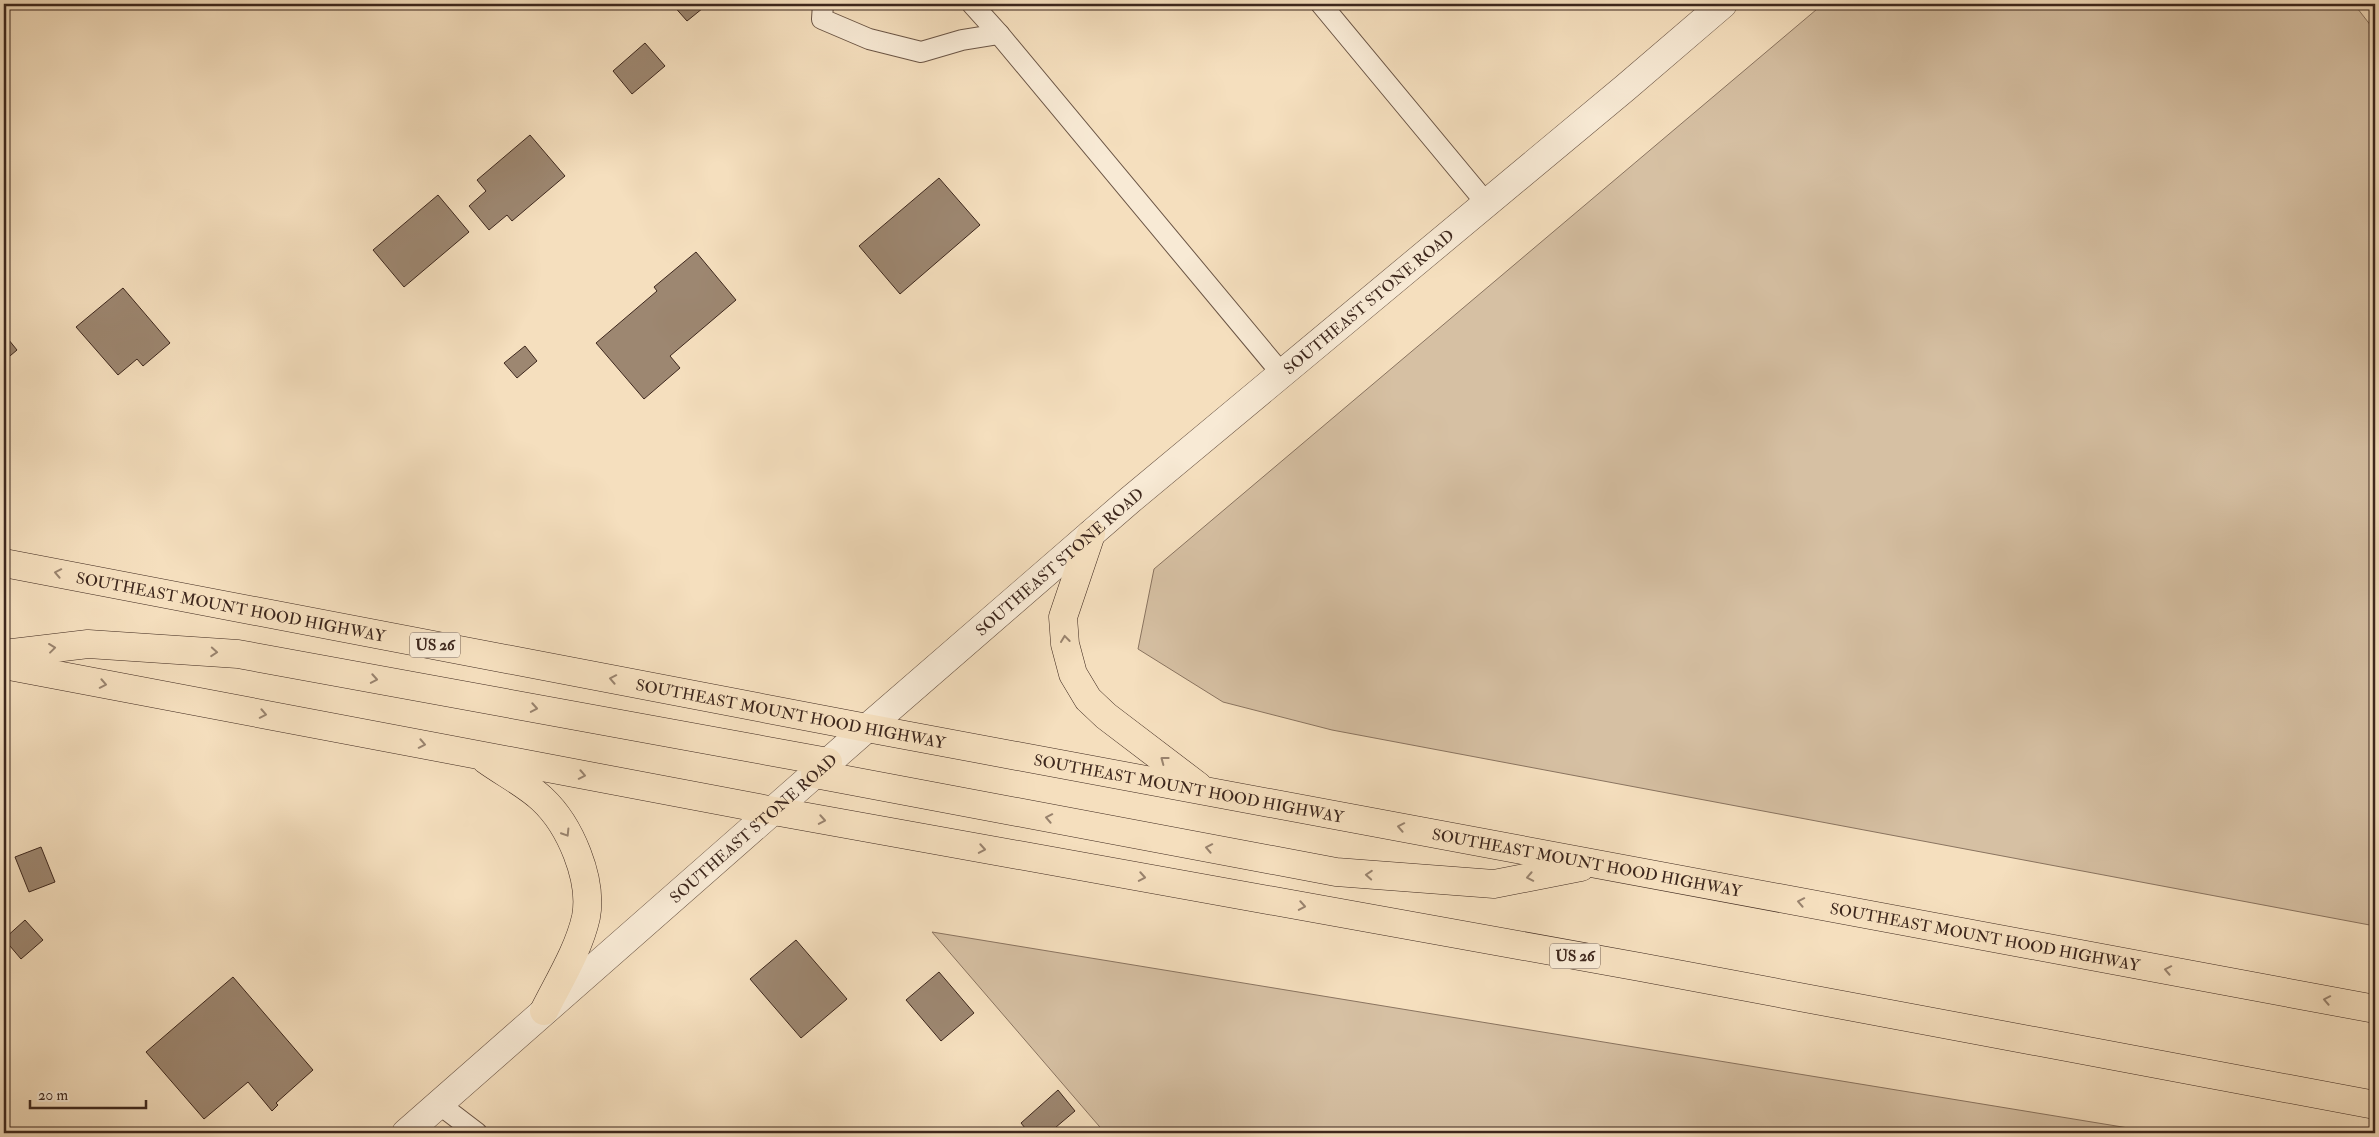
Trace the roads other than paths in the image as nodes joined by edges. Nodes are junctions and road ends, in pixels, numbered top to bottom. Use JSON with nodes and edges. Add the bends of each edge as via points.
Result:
{"nodes":[{"id":1,"x":824,"y":4,"type":"edge"},
{"id":2,"x":972,"y":4,"type":"edge"},
{"id":3,"x":1321,"y":4,"type":"edge"},
{"id":4,"x":1723,"y":4,"type":"edge"},
{"id":5,"x":999,"y":34,"type":"junction"},
{"id":6,"x":1486,"y":204,"type":"junction"},
{"id":7,"x":1282,"y":374,"type":"junction"},
{"id":8,"x":1091,"y":534,"type":"junction"},
{"id":9,"x":4,"y":563,"type":"edge"},
{"id":10,"x":4,"y":654,"type":"edge"},
{"id":11,"x":4,"y":665,"type":"edge"},
{"id":12,"x":867,"y":728,"type":"junction"},
{"id":13,"x":478,"y":755,"type":"junction"},
{"id":14,"x":822,"y":768,"type":"junction"},
{"id":15,"x":1203,"y":790,"type":"junction"},
{"id":16,"x":774,"y":811,"type":"junction"},
{"id":17,"x":1595,"y":864,"type":"junction"},
{"id":18,"x":2375,"y":1008,"type":"edge"},
{"id":19,"x":544,"y":1011,"type":"junction"},
{"id":20,"x":439,"y":1104,"type":"junction"},
{"id":21,"x":2375,"y":1105,"type":"edge"},
{"id":22,"x":406,"y":1133,"type":"edge"},
{"id":23,"x":477,"y":1133,"type":"edge"}],
"edges":[{"from":1,"to":5,"type":"lane","via":[[822,19],[870,39],[920,52]]},
{"from":2,"to":5,"type":"lane"},
{"from":3,"to":6,"type":"lane"},
{"from":4,"to":6,"type":"street","name":"SOUTHEAST STONE ROAD"},
{"from":5,"to":7,"type":"lane"},
{"from":6,"to":7,"type":"street","name":"SOUTHEAST STONE ROAD"},
{"from":7,"to":8,"type":"street","name":"SOUTHEAST STONE ROAD"},
{"from":8,"to":12,"type":"street","name":"SOUTHEAST STONE ROAD"},
{"from":15,"to":8,"type":"highway","one_way":true,"via":[[1106,716],[1088,699],[1073,674],[1065,644],[1063,617]]},
{"from":12,"to":9,"type":"highway","name":"SOUTHEAST MOUNT HOOD HIGHWAY","number":"US 26","one_way":true},
{"from":10,"to":14,"type":"highway","one_way":true,"via":[[88,644],[238,654]]},
{"from":11,"to":13,"type":"highway","number":"US 26","one_way":true},
{"from":12,"to":14,"type":"street","name":"SOUTHEAST STONE ROAD"},
{"from":12,"to":15,"type":"highway","name":"SOUTHEAST MOUNT HOOD HIGHWAY","number":"US 26"},
{"from":13,"to":16,"type":"highway","number":"US 26","one_way":true},
{"from":13,"to":19,"type":"highway","one_way":true,"via":[[542,800],[566,831],[580,857],[586,885],[586,916],[572,955]]},
{"from":14,"to":16,"type":"street","name":"SOUTHEAST STONE ROAD"},
{"from":17,"to":14,"type":"highway","one_way":true,"via":[[1494,884],[1336,872]]},
{"from":17,"to":15,"type":"highway","name":"SOUTHEAST MOUNT HOOD HIGHWAY","number":"US 26","one_way":true},
{"from":16,"to":19,"type":"street","name":"SOUTHEAST STONE ROAD"},
{"from":16,"to":21,"type":"highway","number":"US 26","one_way":true},
{"from":18,"to":17,"type":"highway","name":"SOUTHEAST MOUNT HOOD HIGHWAY","number":"US 26","one_way":true},
{"from":19,"to":20,"type":"street","name":"SOUTHEAST STONE ROAD"},
{"from":20,"to":22,"type":"street","name":"SOUTHEAST STONE ROAD"},
{"from":20,"to":23,"type":"lane"}]}
